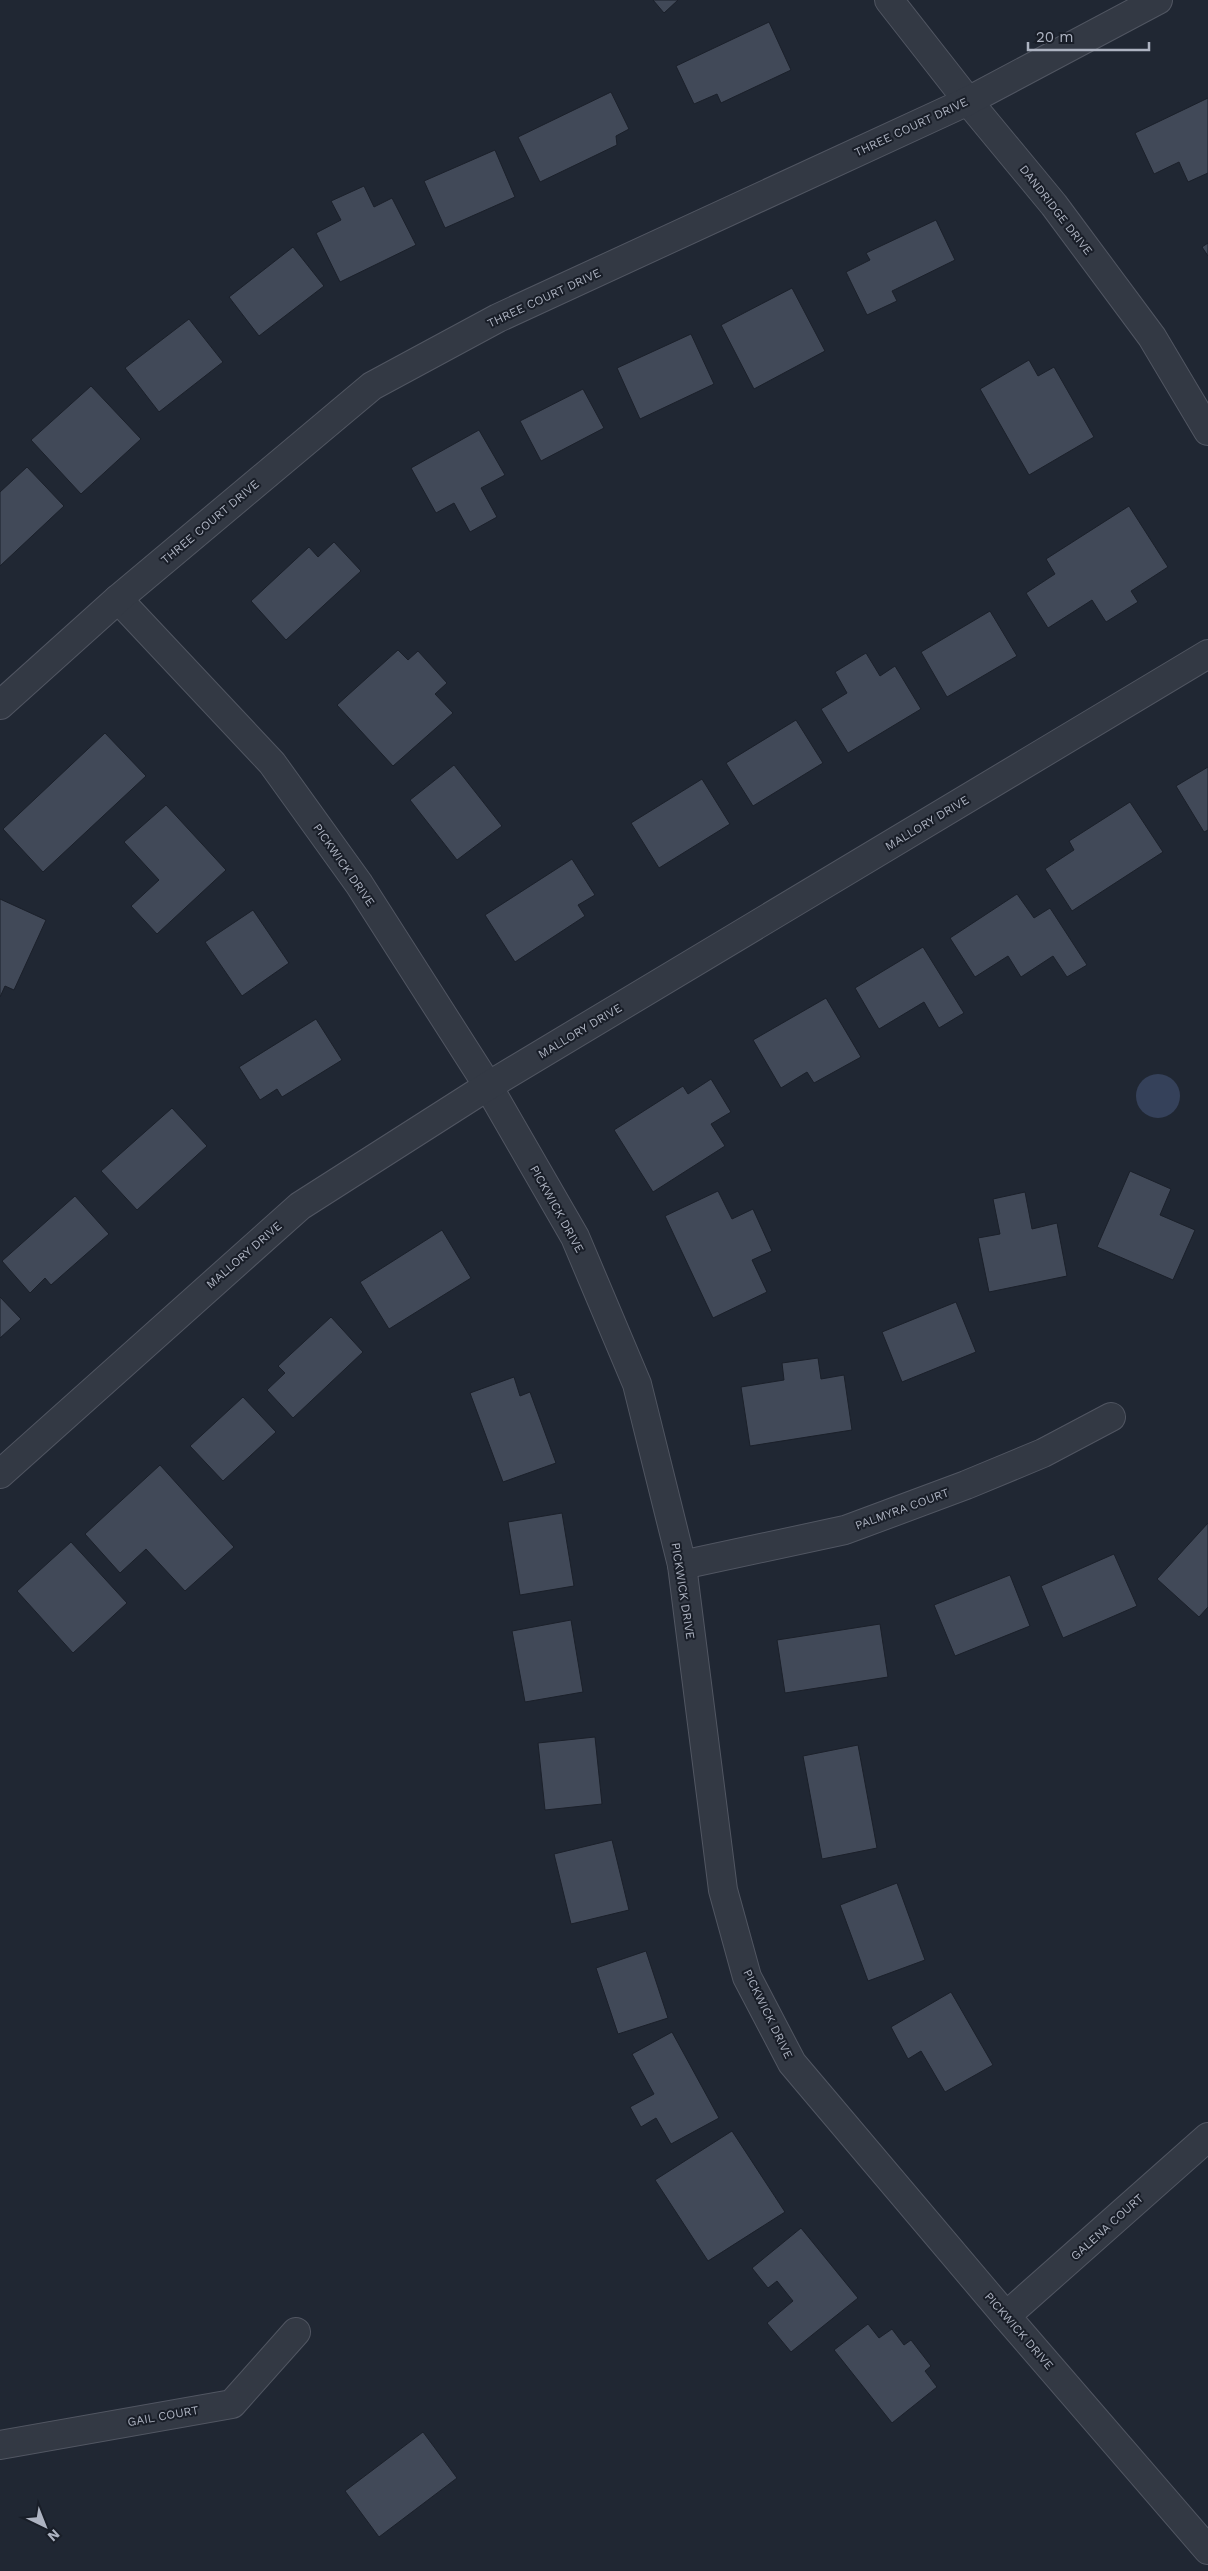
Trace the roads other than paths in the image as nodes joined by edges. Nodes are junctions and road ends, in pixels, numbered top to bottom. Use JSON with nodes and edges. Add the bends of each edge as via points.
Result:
{"nodes":[{"id":1,"x":889,"y":0,"type":"edge"},
{"id":2,"x":1158,"y":0,"type":"edge"},
{"id":3,"x":968,"y":101,"type":"junction"},
{"id":4,"x":1208,"y":431,"type":"edge"},
{"id":5,"x":118,"y":599,"type":"junction"},
{"id":6,"x":1208,"y":654,"type":"edge"},
{"id":7,"x":0,"y":705,"type":"edge"},
{"id":8,"x":488,"y":1086,"type":"junction"},
{"id":9,"x":1111,"y":1417,"type":"dead end"},
{"id":10,"x":0,"y":1474,"type":"edge"},
{"id":11,"x":682,"y":1565,"type":"junction"},
{"id":12,"x":1208,"y":2137,"type":"edge"},
{"id":13,"x":1006,"y":2316,"type":"junction"},
{"id":14,"x":296,"y":2332,"type":"dead end"},
{"id":15,"x":0,"y":2445,"type":"edge"},
{"id":16,"x":1208,"y":2550,"type":"edge"}],
"edges":[{"from":1,"to":3,"type":"street","name":"DANDRIDGE DRIVE"},
{"from":2,"to":3,"type":"street","name":"THREE COURT DRIVE"},
{"from":3,"to":4,"type":"street","name":"DANDRIDGE DRIVE","via":[[1054,205],[1152,337]]},
{"from":3,"to":5,"type":"street","name":"THREE COURT DRIVE","via":[[498,318],[372,386]]},
{"from":5,"to":7,"type":"street","name":"THREE COURT DRIVE"},
{"from":5,"to":8,"type":"street","name":"PICKWICK DRIVE","via":[[272,762],[358,884]]},
{"from":6,"to":8,"type":"street","name":"MALLORY DRIVE"},
{"from":8,"to":10,"type":"street","name":"MALLORY DRIVE","via":[[300,1206]]},
{"from":8,"to":11,"type":"street","name":"PICKWICK DRIVE","via":[[575,1237],[637,1384]]},
{"from":9,"to":11,"type":"street","name":"PALMYRA COURT","via":[[1043,1453],[845,1530]]},
{"from":11,"to":13,"type":"street","name":"PICKWICK DRIVE","via":[[722,1890],[748,1977],[792,2063]]},
{"from":12,"to":13,"type":"street","name":"GALENA COURT"},
{"from":13,"to":16,"type":"street","name":"PICKWICK DRIVE"},
{"from":14,"to":15,"type":"street","name":"GAIL COURT","via":[[232,2404]]}]}
